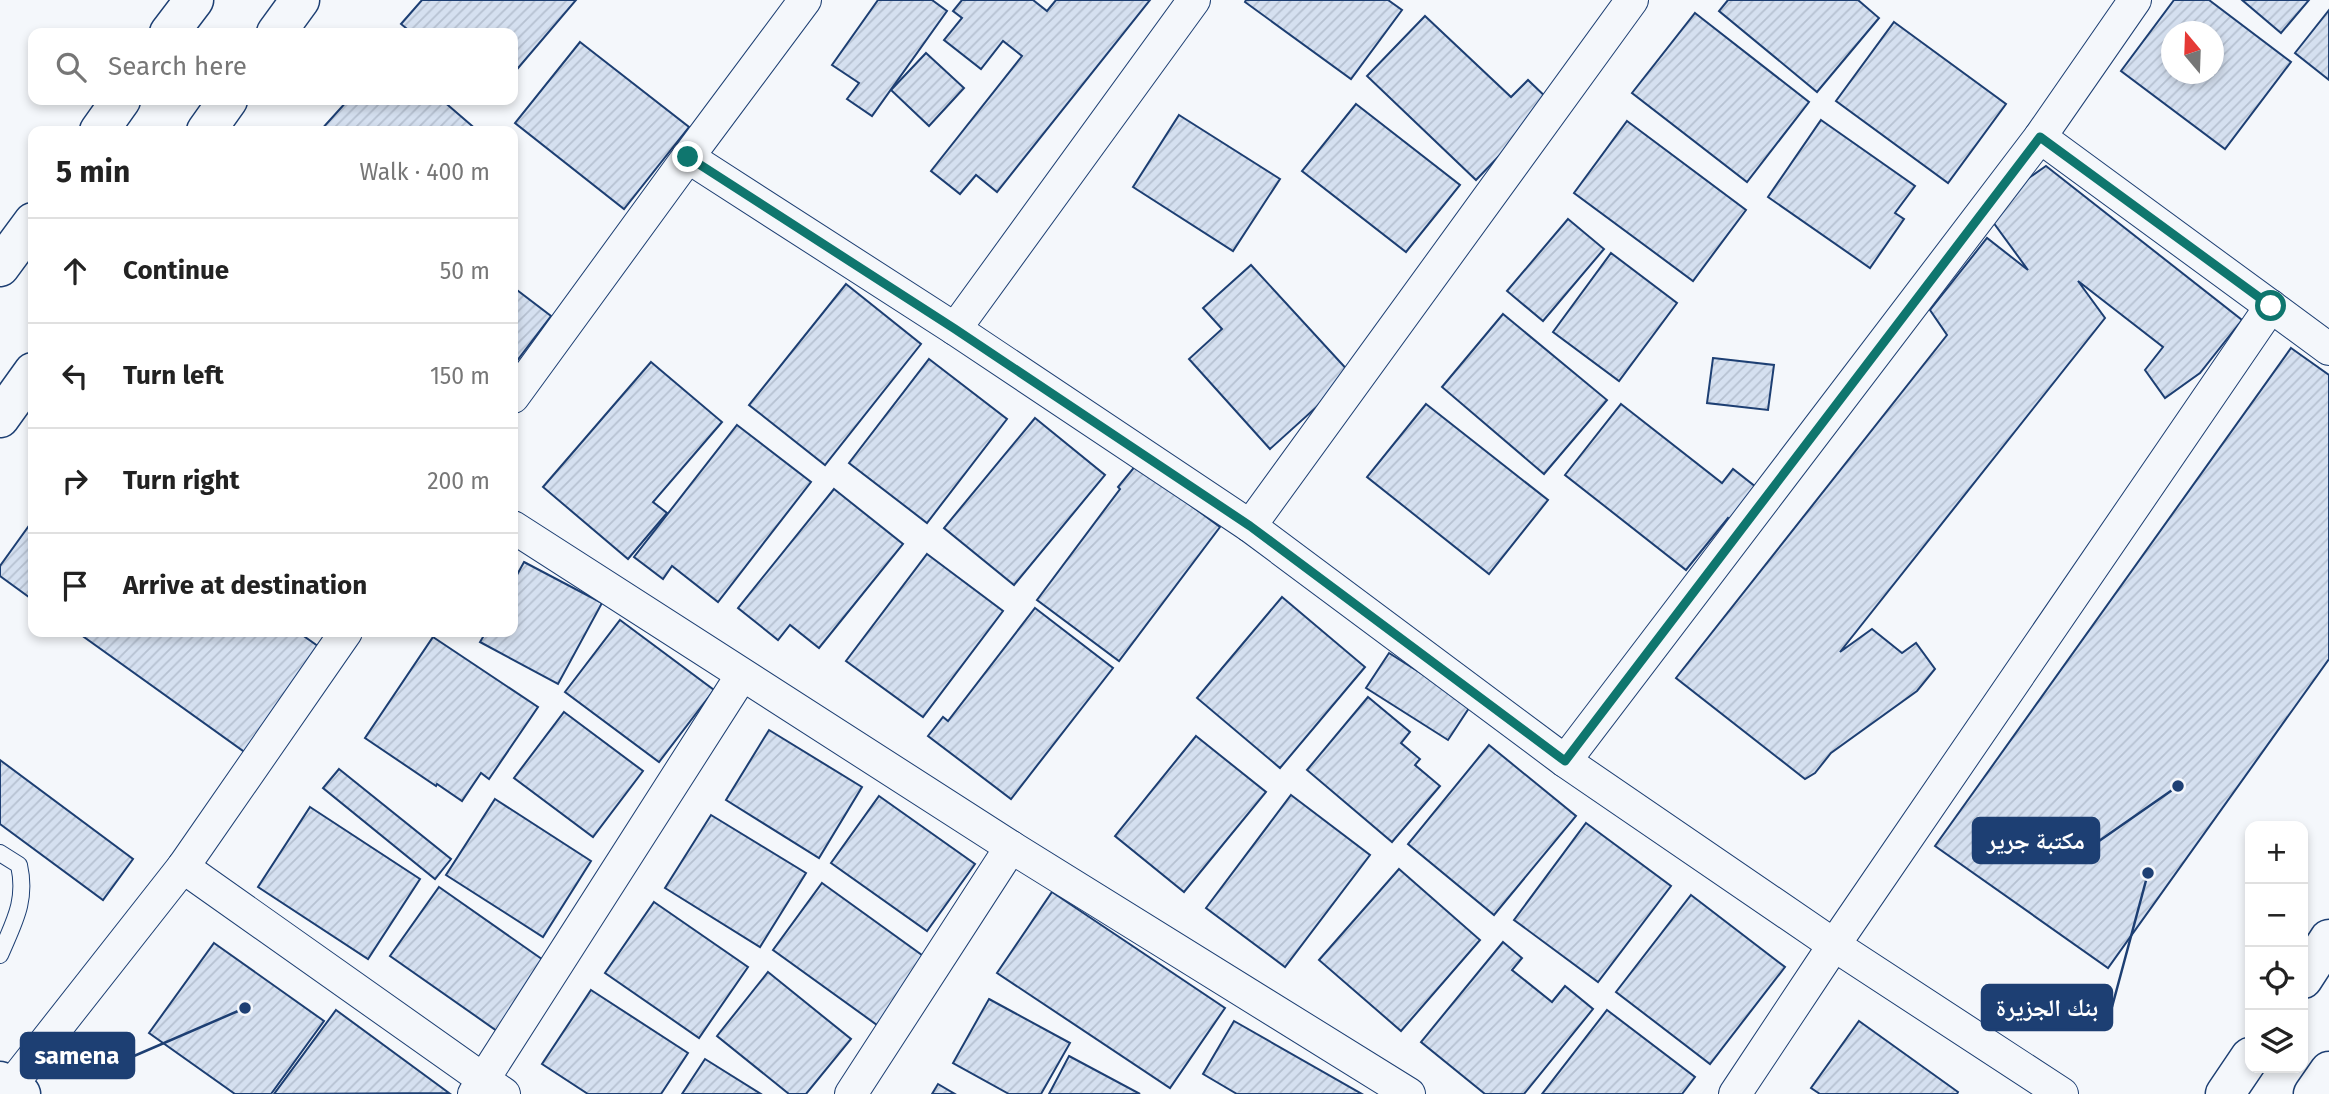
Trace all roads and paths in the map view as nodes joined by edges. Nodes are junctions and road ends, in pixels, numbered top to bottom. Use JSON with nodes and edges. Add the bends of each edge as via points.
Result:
{"nodes":[{"id":1,"x":194,"y":0,"type":"edge"},
{"id":2,"x":300,"y":0,"type":"edge"},
{"id":3,"x":805,"y":0,"type":"edge"},
{"id":4,"x":1194,"y":0,"type":"edge"},
{"id":5,"x":1632,"y":0,"type":"edge"},
{"id":6,"x":2135,"y":0,"type":"edge"},
{"id":7,"x":173,"y":28,"type":"edge"},
{"id":8,"x":280,"y":28,"type":"edge"},
{"id":9,"x":117,"y":105,"type":"edge"},
{"id":10,"x":224,"y":105,"type":"edge"},
{"id":11,"x":103,"y":126,"type":"edge"},
{"id":12,"x":210,"y":126,"type":"edge"},
{"id":13,"x":2040,"y":137,"type":"junction"},
{"id":14,"x":688,"y":157,"type":"junction"},
{"id":15,"x":28,"y":229,"type":"edge"},
{"id":16,"x":0,"y":267,"type":"edge"},
{"id":17,"x":2271,"y":306,"type":"junction"},
{"id":18,"x":955,"y":329,"type":"junction"},
{"id":19,"x":2329,"y":349,"type":"edge"},
{"id":20,"x":28,"y":379,"type":"edge"},
{"id":21,"x":518,"y":390,"type":"edge"},
{"id":22,"x":0,"y":418,"type":"edge"},
{"id":23,"x":1250,"y":526,"type":"junction"},
{"id":24,"x":518,"y":530,"type":"edge"},
{"id":25,"x":343,"y":637,"type":"edge"},
{"id":26,"x":742,"y":675,"type":"junction"},
{"id":27,"x":1565,"y":761,"type":"junction"},
{"id":28,"x":1011,"y":847,"type":"junction"},
{"id":29,"x":0,"y":853,"type":"edge"},
{"id":30,"x":183,"y":867,"type":"junction"},
{"id":31,"x":2329,"y":939,"type":"edge"},
{"id":32,"x":1834,"y":945,"type":"junction"},
{"id":33,"x":0,"y":955,"type":"edge"},
{"id":34,"x":2308,"y":971,"type":"edge"},
{"id":35,"x":2245,"y":1064,"type":"edge"},
{"id":36,"x":2329,"y":1071,"type":"edge"},
{"id":37,"x":10,"y":1087,"type":"edge"},
{"id":38,"x":488,"y":1089,"type":"edge"},
{"id":39,"x":851,"y":1094,"type":"edge"},
{"id":40,"x":1409,"y":1094,"type":"edge"},
{"id":41,"x":1735,"y":1094,"type":"edge"},
{"id":42,"x":2062,"y":1094,"type":"edge"},
{"id":43,"x":2225,"y":1094,"type":"edge"},
{"id":44,"x":2313,"y":1094,"type":"edge"}],
"edges":[{"from":1,"to":7,"type":"street"},
{"from":2,"to":8,"type":"street"},
{"from":3,"to":14,"type":"street"},
{"from":4,"to":18,"type":"street"},
{"from":5,"to":23,"type":"street"},
{"from":6,"to":13,"type":"street"},
{"from":9,"to":11,"type":"street"},
{"from":10,"to":12,"type":"street"},
{"from":13,"to":17,"type":"street"},
{"from":13,"to":27,"type":"street"},
{"from":14,"to":18,"type":"street"},
{"from":14,"to":21,"type":"street"},
{"from":15,"to":16,"type":"street"},
{"from":17,"to":19,"type":"street"},
{"from":17,"to":32,"type":"street"},
{"from":18,"to":23,"type":"street"},
{"from":20,"to":22,"type":"street"},
{"from":23,"to":27,"type":"street"},
{"from":24,"to":26,"type":"street"},
{"from":25,"to":30,"type":"street"},
{"from":26,"to":28,"type":"street"},
{"from":26,"to":38,"type":"street"},
{"from":27,"to":32,"type":"street"},
{"from":28,"to":39,"type":"street"},
{"from":28,"to":40,"type":"street"},
{"from":29,"to":33,"type":"lane","via":[[19,865],[23,886]]},
{"from":30,"to":37,"type":"street"},
{"from":30,"to":38,"type":"street"},
{"from":31,"to":34,"type":"street"},
{"from":32,"to":41,"type":"street"},
{"from":32,"to":42,"type":"street"},
{"from":35,"to":43,"type":"street"},
{"from":36,"to":44,"type":"street"}]}
